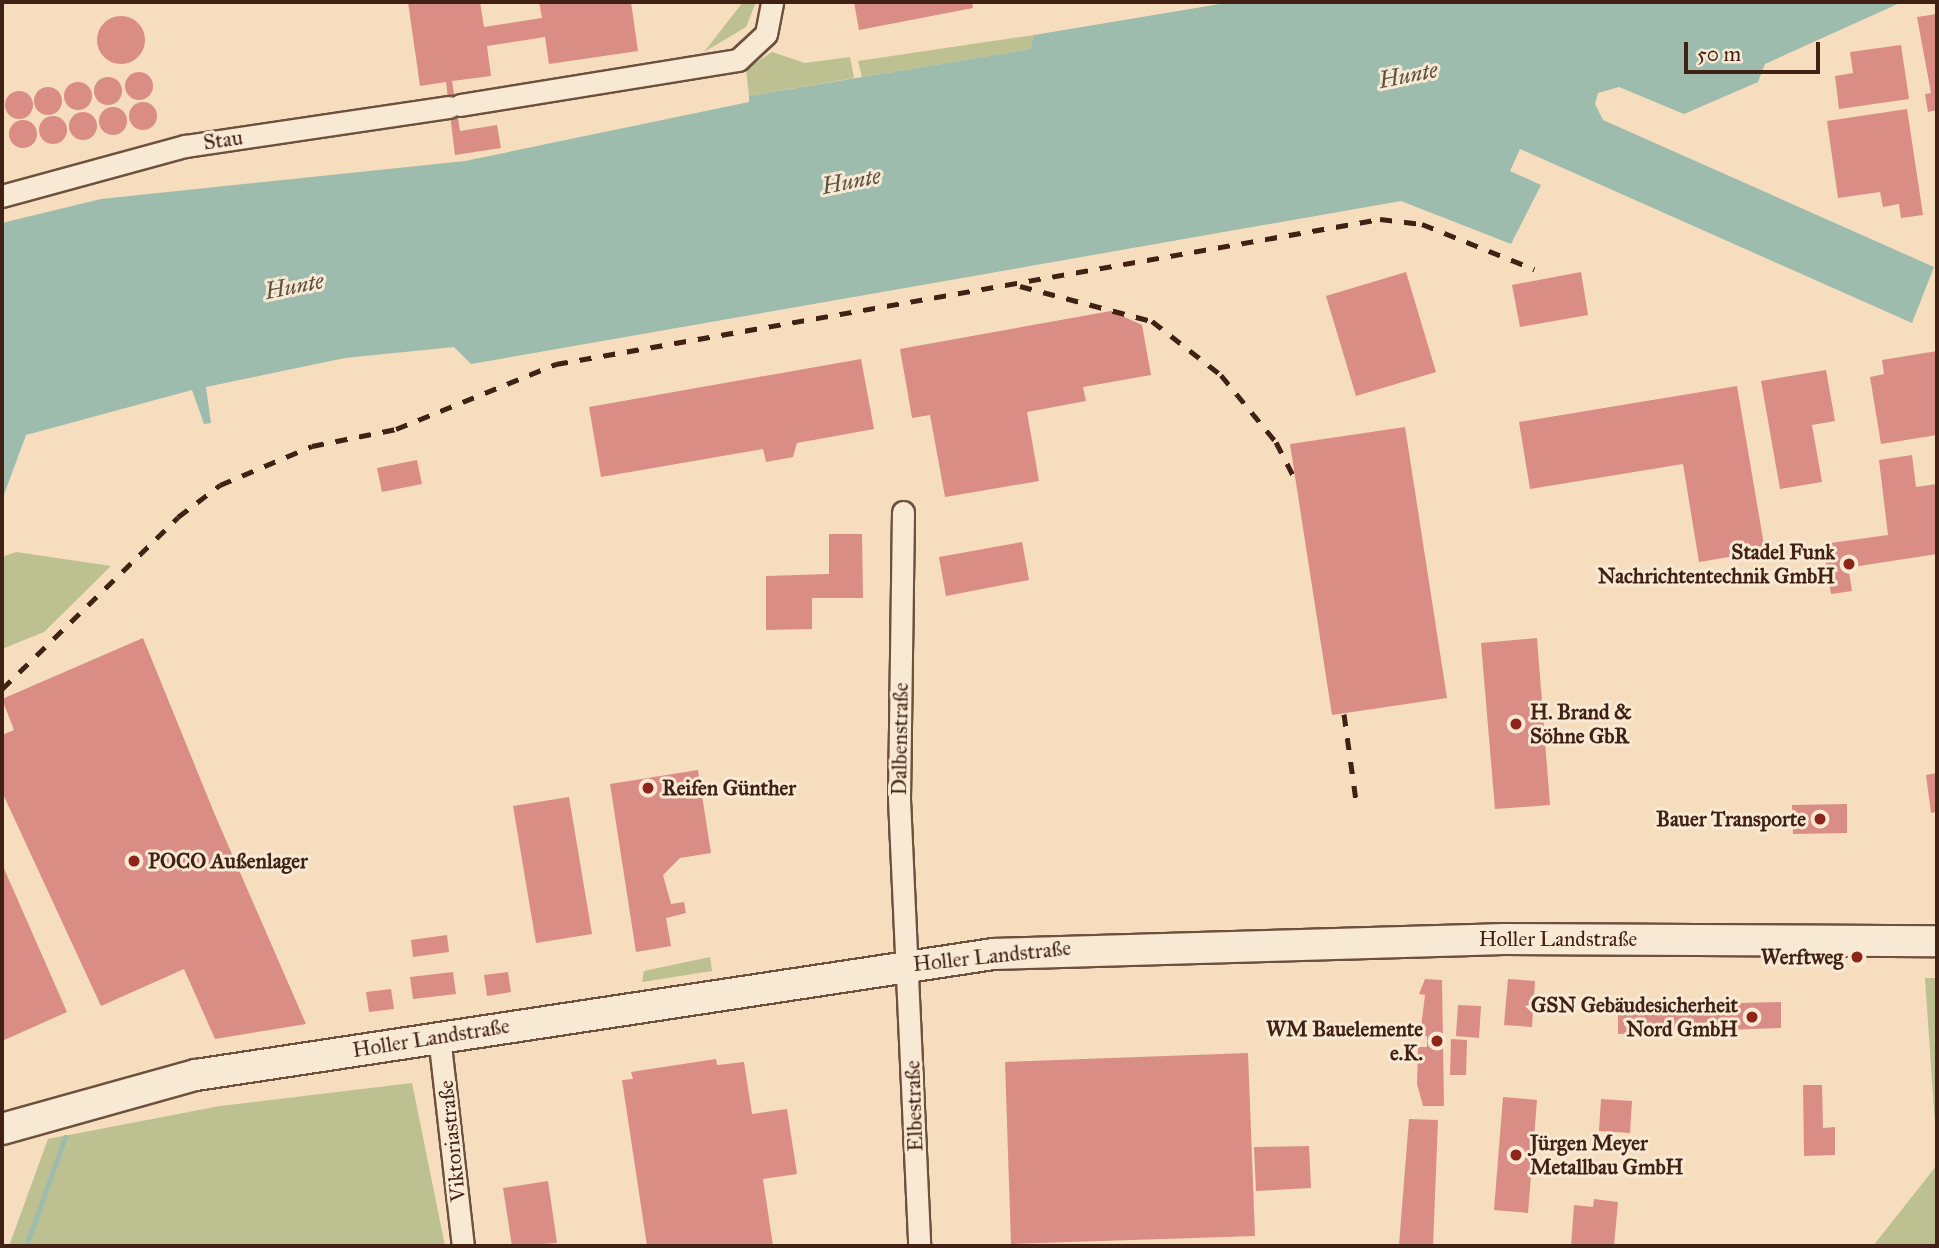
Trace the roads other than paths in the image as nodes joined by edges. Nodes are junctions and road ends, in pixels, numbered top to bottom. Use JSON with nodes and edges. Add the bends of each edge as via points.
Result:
{"nodes":[{"id":1,"x":772,"y":2,"type":"edge"},
{"id":2,"x":2,"y":196,"type":"edge"},
{"id":3,"x":903,"y":512,"type":"dead end"},
{"id":4,"x":1937,"y":942,"type":"edge"},
{"id":5,"x":907,"y":965,"type":"junction"},
{"id":6,"x":439,"y":1036,"type":"junction"},
{"id":7,"x":2,"y":1129,"type":"edge"},
{"id":8,"x":463,"y":1246,"type":"edge"},
{"id":9,"x":919,"y":1246,"type":"edge"}],
"edges":[{"from":1,"to":2,"type":"street","name":"Stau","via":[[765,34],[727,63],[151,153]]},
{"from":3,"to":5,"type":"street","name":"Dalbenstraße","via":[[899,799]]},
{"from":4,"to":5,"type":"main road","name":"Holler Landstraße","via":[[1227,943],[1079,947]]},
{"from":5,"to":6,"type":"main road","name":"Holler Landstraße"},
{"from":5,"to":9,"type":"street","name":"Elbestraße"},
{"from":6,"to":7,"type":"main road","name":"Holler Landstraße","via":[[195,1075],[59,1109]]},
{"from":6,"to":8,"type":"street","name":"Viktoriastraße"}]}
